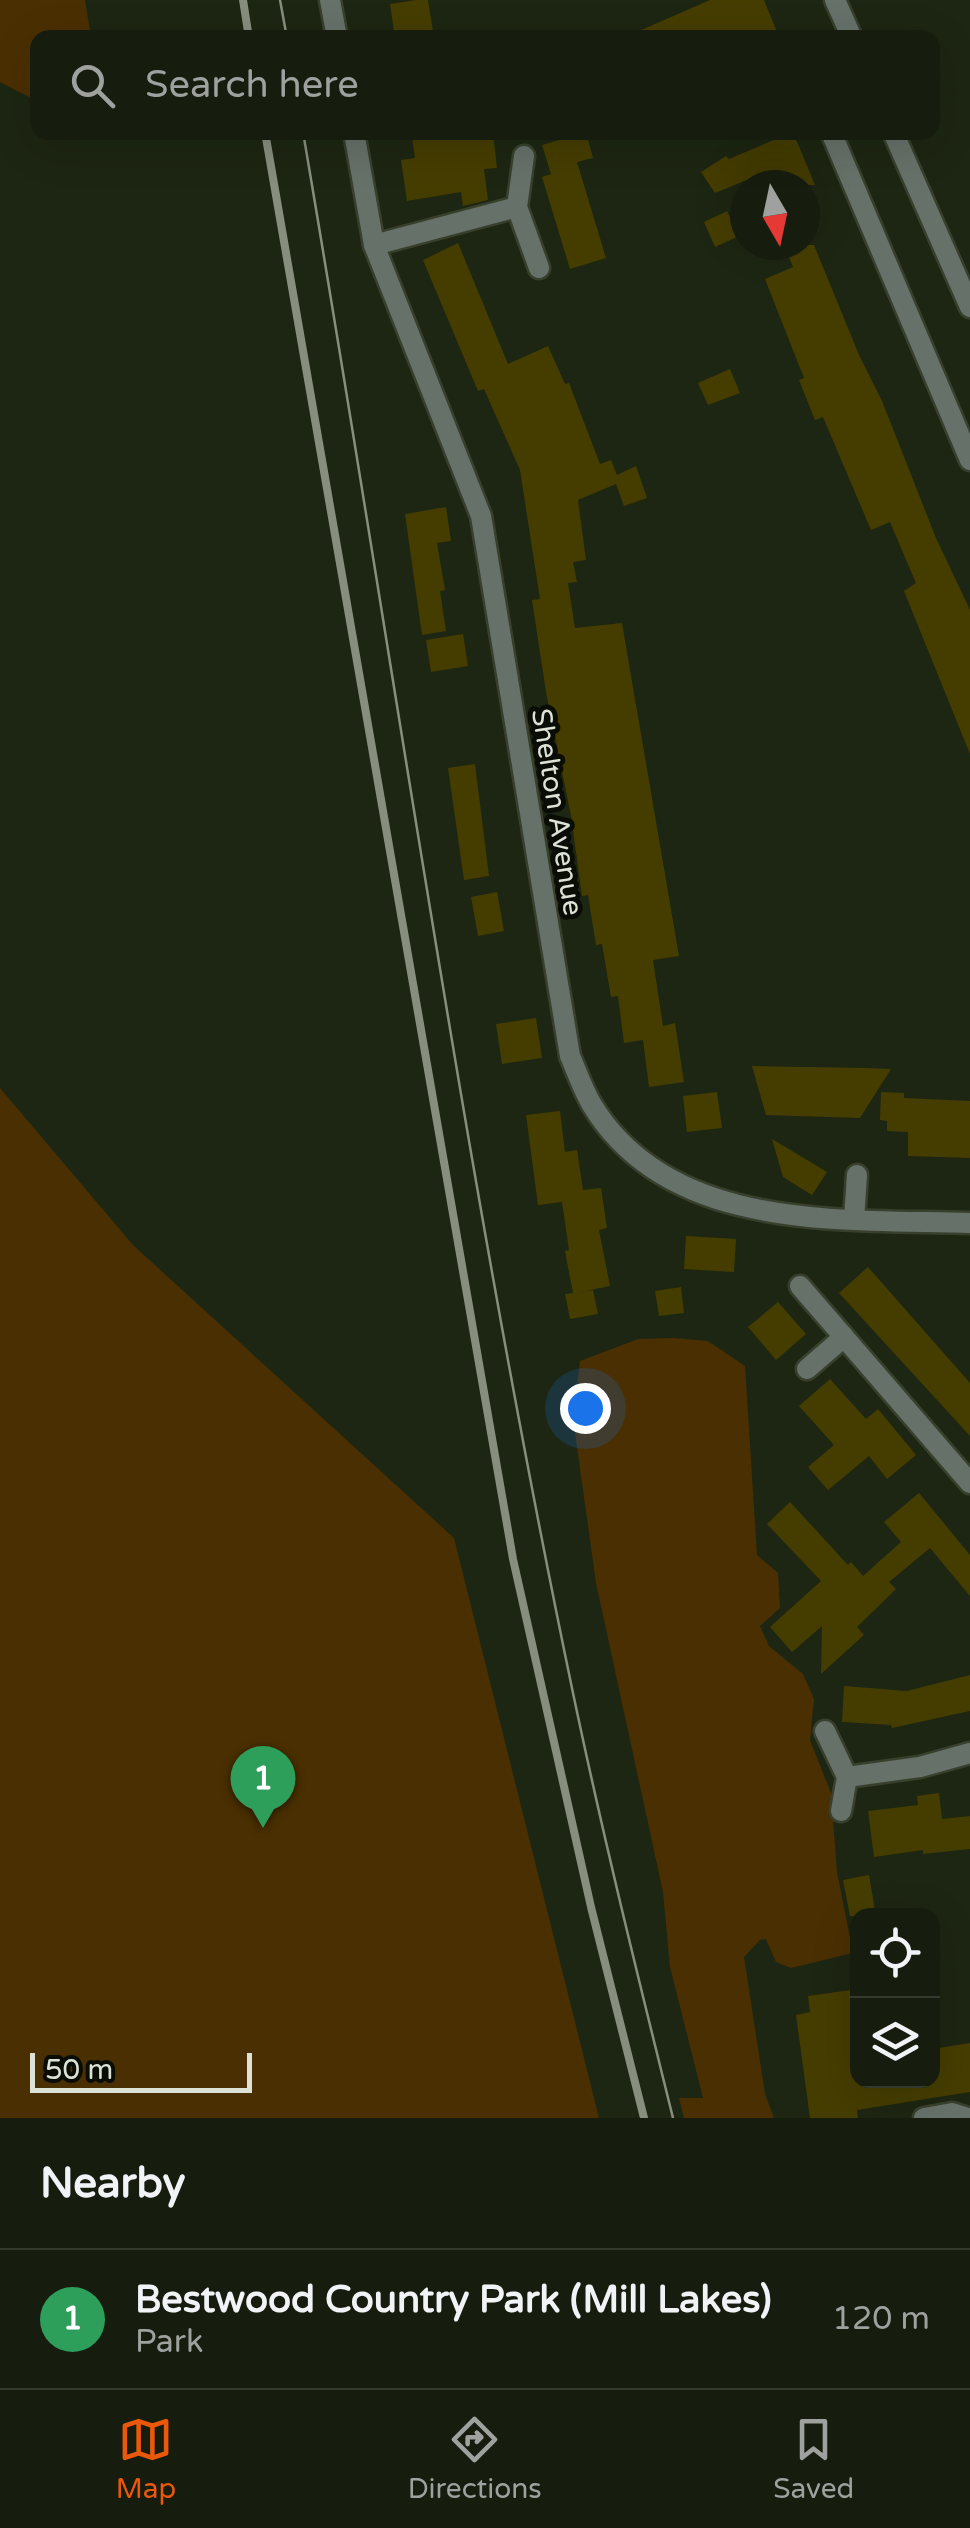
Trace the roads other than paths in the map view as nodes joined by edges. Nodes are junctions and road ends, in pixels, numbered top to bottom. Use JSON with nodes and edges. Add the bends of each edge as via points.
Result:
{"nodes":[{"id":1,"x":330,"y":0,"type":"edge"},
{"id":2,"x":835,"y":0,"type":"edge"},
{"id":3,"x":336,"y":30,"type":"edge"},
{"id":4,"x":848,"y":30,"type":"edge"},
{"id":5,"x":355,"y":140,"type":"edge"},
{"id":6,"x":834,"y":140,"type":"edge"},
{"id":7,"x":897,"y":140,"type":"edge"},
{"id":8,"x":524,"y":156,"type":"dead end"},
{"id":9,"x":516,"y":207,"type":"junction"},
{"id":10,"x":374,"y":244,"type":"junction"},
{"id":11,"x":539,"y":268,"type":"dead end"},
{"id":12,"x":970,"y":307,"type":"edge"},
{"id":13,"x":970,"y":460,"type":"edge"},
{"id":14,"x":857,"y":1174,"type":"dead end"},
{"id":15,"x":854,"y":1220,"type":"junction"},
{"id":16,"x":970,"y":1223,"type":"edge"},
{"id":17,"x":800,"y":1286,"type":"dead end"},
{"id":18,"x":844,"y":1337,"type":"junction"},
{"id":19,"x":808,"y":1369,"type":"dead end"},
{"id":20,"x":970,"y":1483,"type":"edge"},
{"id":21,"x":826,"y":1731,"type":"dead end"},
{"id":22,"x":970,"y":1753,"type":"edge"},
{"id":23,"x":847,"y":1777,"type":"junction"},
{"id":24,"x":841,"y":1810,"type":"dead end"},
{"id":25,"x":924,"y":2118,"type":"edge"},
{"id":26,"x":968,"y":2118,"type":"edge"}],
"edges":[{"from":1,"to":3,"type":"street"},
{"from":2,"to":4,"type":"street"},
{"from":5,"to":10,"type":"street","name":"Shelton Avenue"},
{"from":6,"to":13,"type":"street"},
{"from":7,"to":12,"type":"street"},
{"from":8,"to":9,"type":"street"},
{"from":9,"to":10,"type":"street"},
{"from":9,"to":11,"type":"street"},
{"from":10,"to":15,"type":"street","name":"Shelton Avenue","via":[[480,516],[570,1056],[593,1106],[630,1150],[671,1182],[716,1200]]},
{"from":14,"to":15,"type":"street"},
{"from":15,"to":16,"type":"street","name":"Shelton Avenue"},
{"from":17,"to":18,"type":"street"},
{"from":18,"to":19,"type":"street"},
{"from":18,"to":20,"type":"street"},
{"from":21,"to":23,"type":"street"},
{"from":22,"to":23,"type":"street"},
{"from":23,"to":24,"type":"street"},
{"from":25,"to":26,"type":"street"}]}
